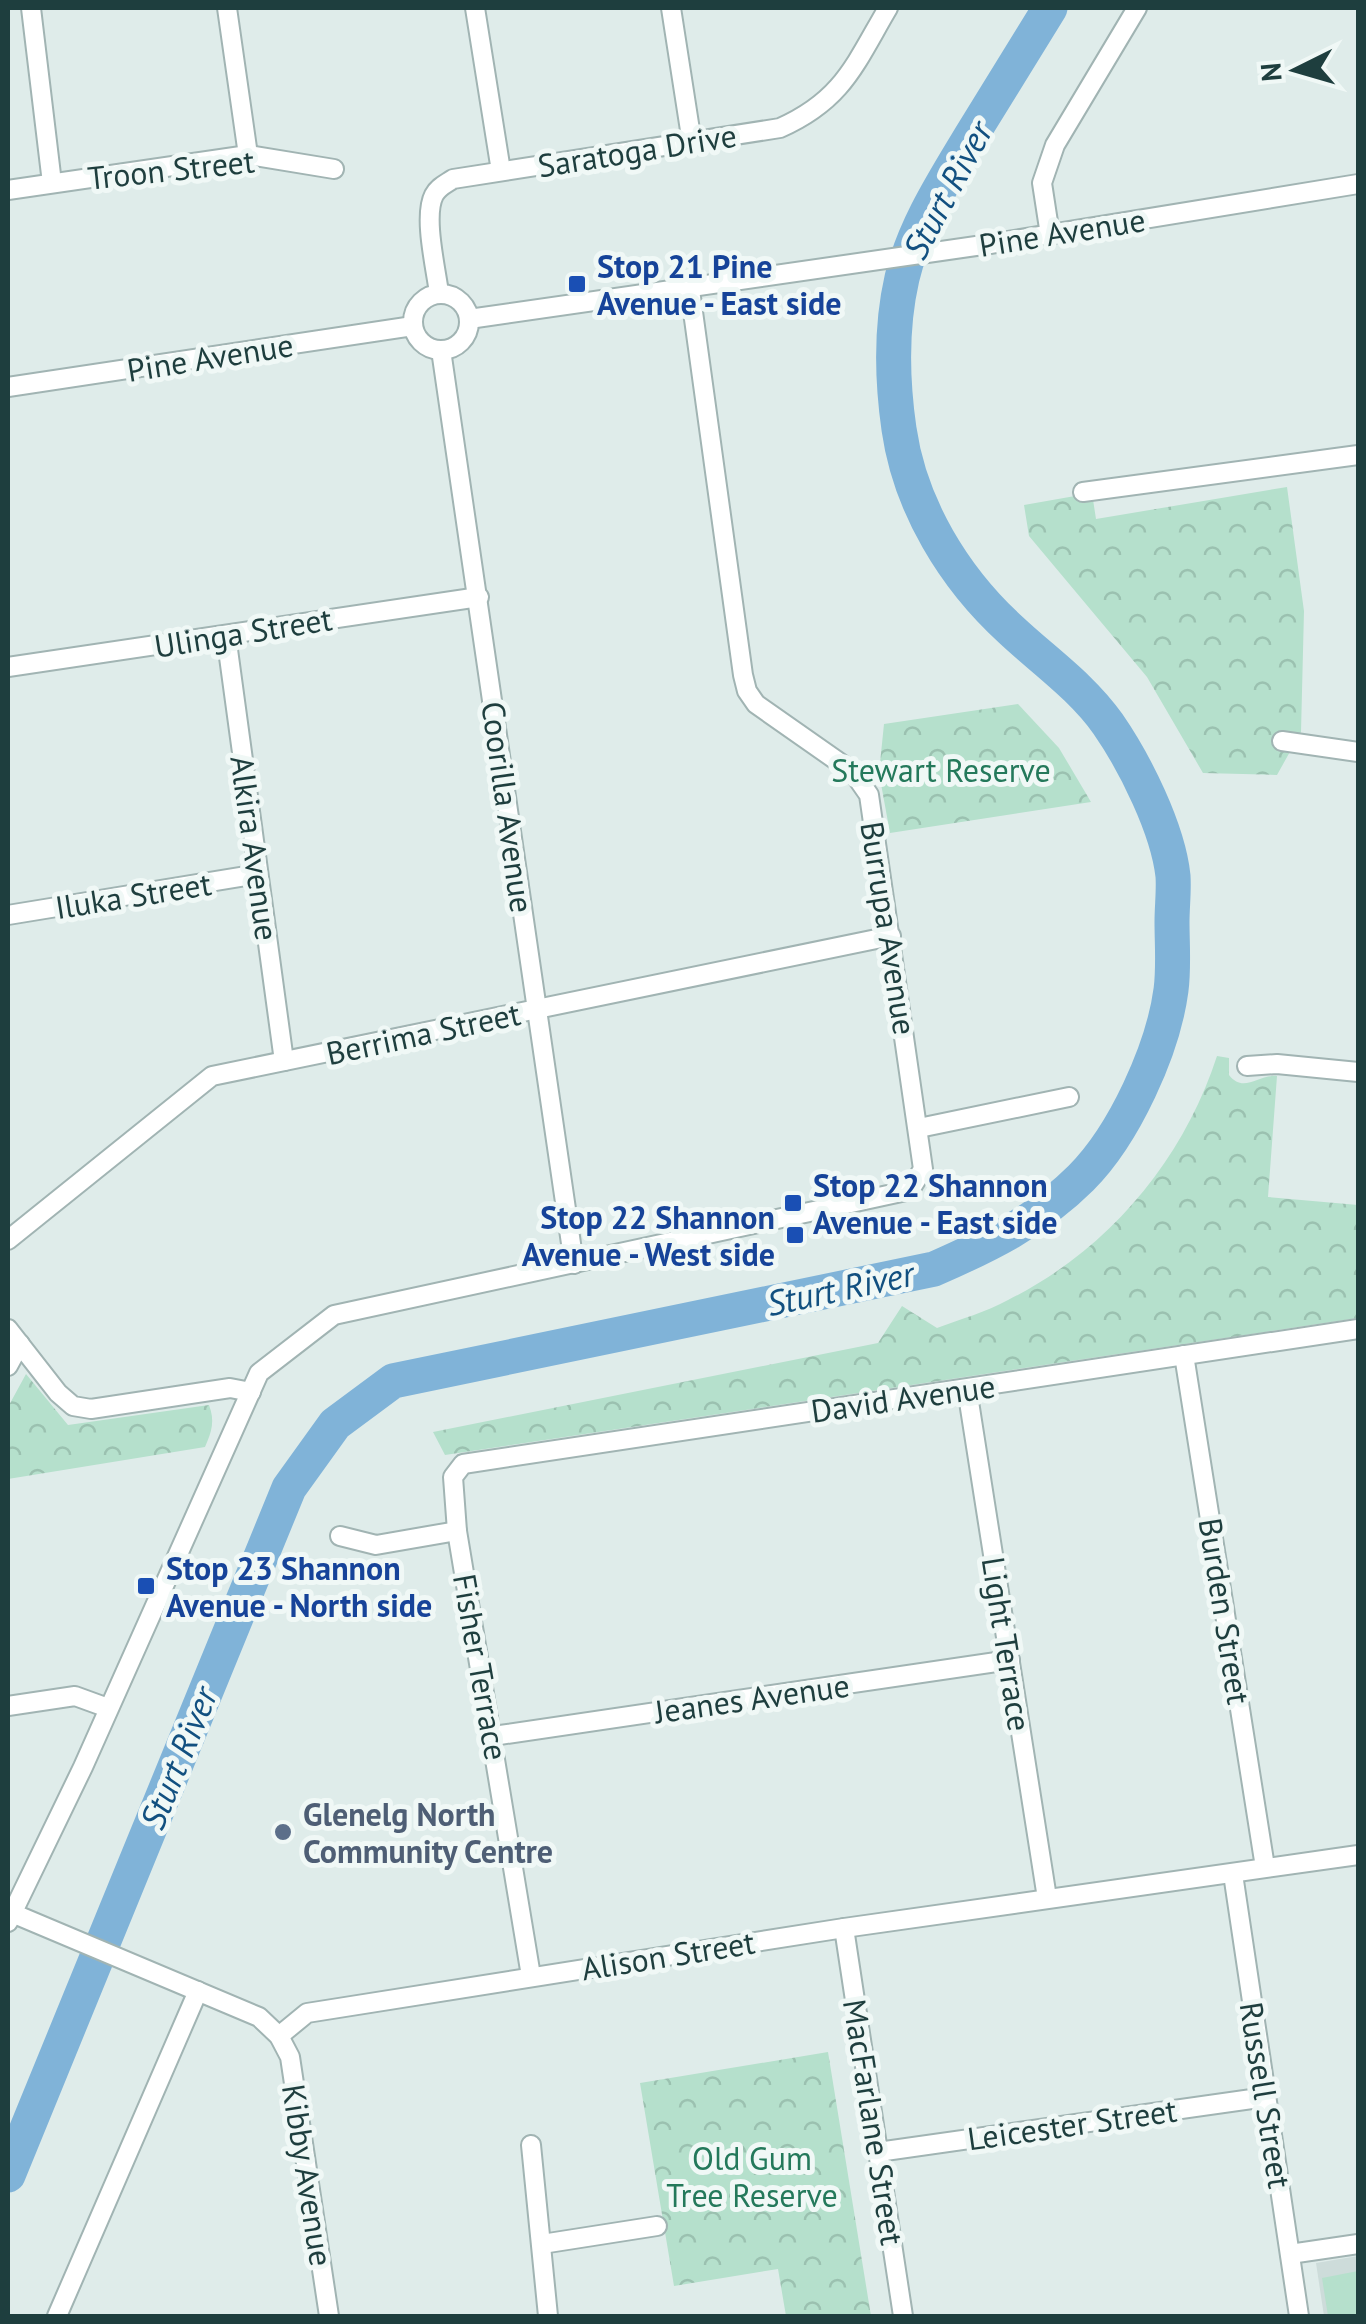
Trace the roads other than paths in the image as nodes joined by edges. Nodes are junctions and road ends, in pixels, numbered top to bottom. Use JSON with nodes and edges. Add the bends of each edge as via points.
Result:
{"nodes":[{"id":1,"x":31,"y":8,"type":"edge"},
{"id":2,"x":227,"y":8,"type":"edge"},
{"id":3,"x":475,"y":8,"type":"edge"},
{"id":4,"x":671,"y":8,"type":"edge"},
{"id":5,"x":888,"y":8,"type":"edge"},
{"id":6,"x":1138,"y":8,"type":"edge"},
{"id":7,"x":692,"y":144,"type":"junction"},
{"id":8,"x":248,"y":156,"type":"junction"},
{"id":9,"x":334,"y":169,"type":"dead end"},
{"id":10,"x":501,"y":171,"type":"junction"},
{"id":11,"x":52,"y":183,"type":"junction"},
{"id":12,"x":1358,"y":184,"type":"edge"},
{"id":13,"x":8,"y":190,"type":"edge"},
{"id":14,"x":1050,"y":235,"type":"junction"},
{"id":15,"x":690,"y":290,"type":"junction"},
{"id":16,"x":439,"y":294,"type":"junction"},
{"id":17,"x":469,"y":319,"type":"junction"},
{"id":18,"x":413,"y":326,"type":"junction"},
{"id":19,"x":441,"y":350,"type":"junction"},
{"id":20,"x":8,"y":388,"type":"edge"},
{"id":21,"x":1358,"y":455,"type":"edge"},
{"id":22,"x":1083,"y":492,"type":"dead end"},
{"id":23,"x":479,"y":597,"type":"junction"},
{"id":24,"x":226,"y":636,"type":"junction"},
{"id":25,"x":8,"y":667,"type":"edge"},
{"id":26,"x":1282,"y":741,"type":"dead end"},
{"id":27,"x":1358,"y":752,"type":"edge"},
{"id":28,"x":258,"y":874,"type":"junction"},
{"id":29,"x":8,"y":916,"type":"edge"},
{"id":30,"x":891,"y":936,"type":"junction"},
{"id":31,"x":536,"y":1010,"type":"junction"},
{"id":32,"x":284,"y":1061,"type":"junction"},
{"id":33,"x":1247,"y":1066,"type":"dead end"},
{"id":34,"x":1358,"y":1072,"type":"edge"},
{"id":35,"x":1069,"y":1097,"type":"dead end"},
{"id":36,"x":919,"y":1128,"type":"junction"},
{"id":37,"x":8,"y":1240,"type":"edge"},
{"id":38,"x":574,"y":1264,"type":"junction"},
{"id":39,"x":1358,"y":1329,"type":"edge"},
{"id":40,"x":14,"y":1337,"type":"edge"},
{"id":41,"x":1184,"y":1355,"type":"junction"},
{"id":42,"x":8,"y":1366,"type":"edge"},
{"id":43,"x":967,"y":1389,"type":"junction"},
{"id":44,"x":250,"y":1392,"type":"junction"},
{"id":45,"x":453,"y":1476,"type":"joint"},
{"id":46,"x":457,"y":1532,"type":"junction"},
{"id":47,"x":340,"y":1536,"type":"dead end"},
{"id":48,"x":1010,"y":1660,"type":"junction"},
{"id":49,"x":8,"y":1706,"type":"edge"},
{"id":50,"x":108,"y":1708,"type":"junction"},
{"id":51,"x":494,"y":1736,"type":"junction"},
{"id":52,"x":1358,"y":1855,"type":"edge"},
{"id":53,"x":1265,"y":1867,"type":"junction"},
{"id":54,"x":1233,"y":1874,"type":"junction"},
{"id":55,"x":1047,"y":1898,"type":"junction"},
{"id":56,"x":10,"y":1918,"type":"edge"},
{"id":57,"x":844,"y":1928,"type":"junction"},
{"id":58,"x":531,"y":1976,"type":"junction"},
{"id":59,"x":198,"y":1991,"type":"junction"},
{"id":60,"x":278,"y":2036,"type":"junction"},
{"id":61,"x":1266,"y":2097,"type":"junction"},
{"id":62,"x":531,"y":2144,"type":"dead end"},
{"id":63,"x":878,"y":2152,"type":"junction"},
{"id":64,"x":657,"y":2226,"type":"dead end"},
{"id":65,"x":542,"y":2244,"type":"junction"},
{"id":66,"x":1358,"y":2244,"type":"edge"},
{"id":67,"x":1290,"y":2254,"type":"junction"},
{"id":68,"x":57,"y":2316,"type":"edge"},
{"id":69,"x":329,"y":2316,"type":"edge"},
{"id":70,"x":548,"y":2316,"type":"edge"},
{"id":71,"x":903,"y":2316,"type":"edge"},
{"id":72,"x":1300,"y":2316,"type":"edge"}],
"edges":[{"from":1,"to":11,"type":"street"},
{"from":2,"to":8,"type":"street"},
{"from":3,"to":10,"type":"street"},
{"from":4,"to":7,"type":"street"},
{"from":5,"to":7,"type":"street","name":"Saratoga Drive","via":[[842,86],[812,114],[780,128]]},
{"from":6,"to":14,"type":"street","via":[[1055,146],[1042,183]]},
{"from":7,"to":10,"type":"street","name":"Saratoga Drive"},
{"from":8,"to":9,"type":"street","name":"Troon Street"},
{"from":8,"to":11,"type":"street","name":"Troon Street"},
{"from":10,"to":16,"type":"street","name":"Saratoga Drive","via":[[453,179],[432,198]]},
{"from":11,"to":13,"type":"street","name":"Troon Street"},
{"from":12,"to":14,"type":"street","name":"Pine Avenue"},
{"from":14,"to":15,"type":"street","name":"Pine Avenue"},
{"from":15,"to":17,"type":"street","name":"Pine Avenue"},
{"from":15,"to":30,"type":"street","name":"Burrupa Avenue","via":[[747,691],[862,782]]},
{"from":16,"to":17,"type":"street","via":[[454,296]]},
{"from":16,"to":18,"type":"street","via":[[417,306]]},
{"from":17,"to":19,"type":"street","via":[[465,336]]},
{"from":18,"to":19,"type":"street","via":[[417,338]]},
{"from":18,"to":20,"type":"street","name":"Pine Avenue"},
{"from":19,"to":23,"type":"street","name":"Coorilla Avenue"},
{"from":21,"to":22,"type":"street"},
{"from":23,"to":24,"type":"street","name":"Ulinga Street"},
{"from":23,"to":31,"type":"street","name":"Coorilla Avenue"},
{"from":24,"to":25,"type":"street","name":"Ulinga Street"},
{"from":24,"to":28,"type":"street","name":"Alkira Avenue"},
{"from":26,"to":27,"type":"street"},
{"from":28,"to":29,"type":"street","name":"Iluka Street"},
{"from":28,"to":32,"type":"street","name":"Alkira Avenue"},
{"from":30,"to":31,"type":"street","name":"Berrima Street"},
{"from":30,"to":36,"type":"street","name":"Burrupa Avenue"},
{"from":31,"to":32,"type":"street","name":"Berrima Street"},
{"from":31,"to":38,"type":"street","name":"Coorilla Avenue"},
{"from":32,"to":37,"type":"street","name":"Berrima Street","via":[[212,1076]]},
{"from":33,"to":34,"type":"street"},
{"from":35,"to":36,"type":"street"},
{"from":36,"to":38,"type":"street","name":"Burrupa Avenue","via":[[924,1169],[910,1190]]},
{"from":38,"to":44,"type":"street","via":[[334,1315],[259,1374]]},
{"from":39,"to":41,"type":"street","name":"David Avenue"},
{"from":40,"to":42,"type":"street"},
{"from":40,"to":44,"type":"street","via":[[73,1406],[91,1409],[230,1388]]},
{"from":41,"to":43,"type":"street","name":"David Avenue"},
{"from":41,"to":53,"type":"street","name":"Burden Street"},
{"from":43,"to":45,"type":"street","name":"David Avenue","via":[[475,1460]]},
{"from":43,"to":48,"type":"street","name":"Light Terrace"},
{"from":44,"to":50,"type":"street"},
{"from":45,"to":46,"type":"street","name":"Fisher Terrace"},
{"from":46,"to":47,"type":"street","via":[[376,1545]]},
{"from":46,"to":51,"type":"street","name":"Fisher Terrace"},
{"from":48,"to":51,"type":"street","name":"Jeanes Avenue"},
{"from":48,"to":55,"type":"street","name":"Light Terrace"},
{"from":49,"to":50,"type":"street","via":[[75,1696]]},
{"from":50,"to":56,"type":"street"},
{"from":51,"to":58,"type":"street","name":"Fisher Terrace"},
{"from":52,"to":53,"type":"street","name":"Alison Street"},
{"from":53,"to":54,"type":"street","name":"Alison Street"},
{"from":54,"to":55,"type":"street","name":"Alison Street"},
{"from":54,"to":61,"type":"street","name":"Russell Street"},
{"from":55,"to":57,"type":"street","name":"Alison Street"},
{"from":56,"to":59,"type":"street"},
{"from":57,"to":58,"type":"street","name":"Alison Street"},
{"from":57,"to":63,"type":"street","name":"MacFarlane Street"},
{"from":58,"to":60,"type":"street","name":"Alison Street","via":[[306,2013]]},
{"from":59,"to":60,"type":"street","via":[[259,2017]]},
{"from":59,"to":68,"type":"street"},
{"from":60,"to":69,"type":"street","name":"Kibby Avenue","via":[[290,2057]]},
{"from":61,"to":63,"type":"street","name":"Leicester Street"},
{"from":61,"to":67,"type":"street","name":"Russell Street"},
{"from":62,"to":65,"type":"street"},
{"from":63,"to":71,"type":"street","name":"MacFarlane Street"},
{"from":64,"to":65,"type":"street"},
{"from":65,"to":70,"type":"street"},
{"from":66,"to":67,"type":"street"},
{"from":67,"to":72,"type":"street","name":"Russell Street"}]}
